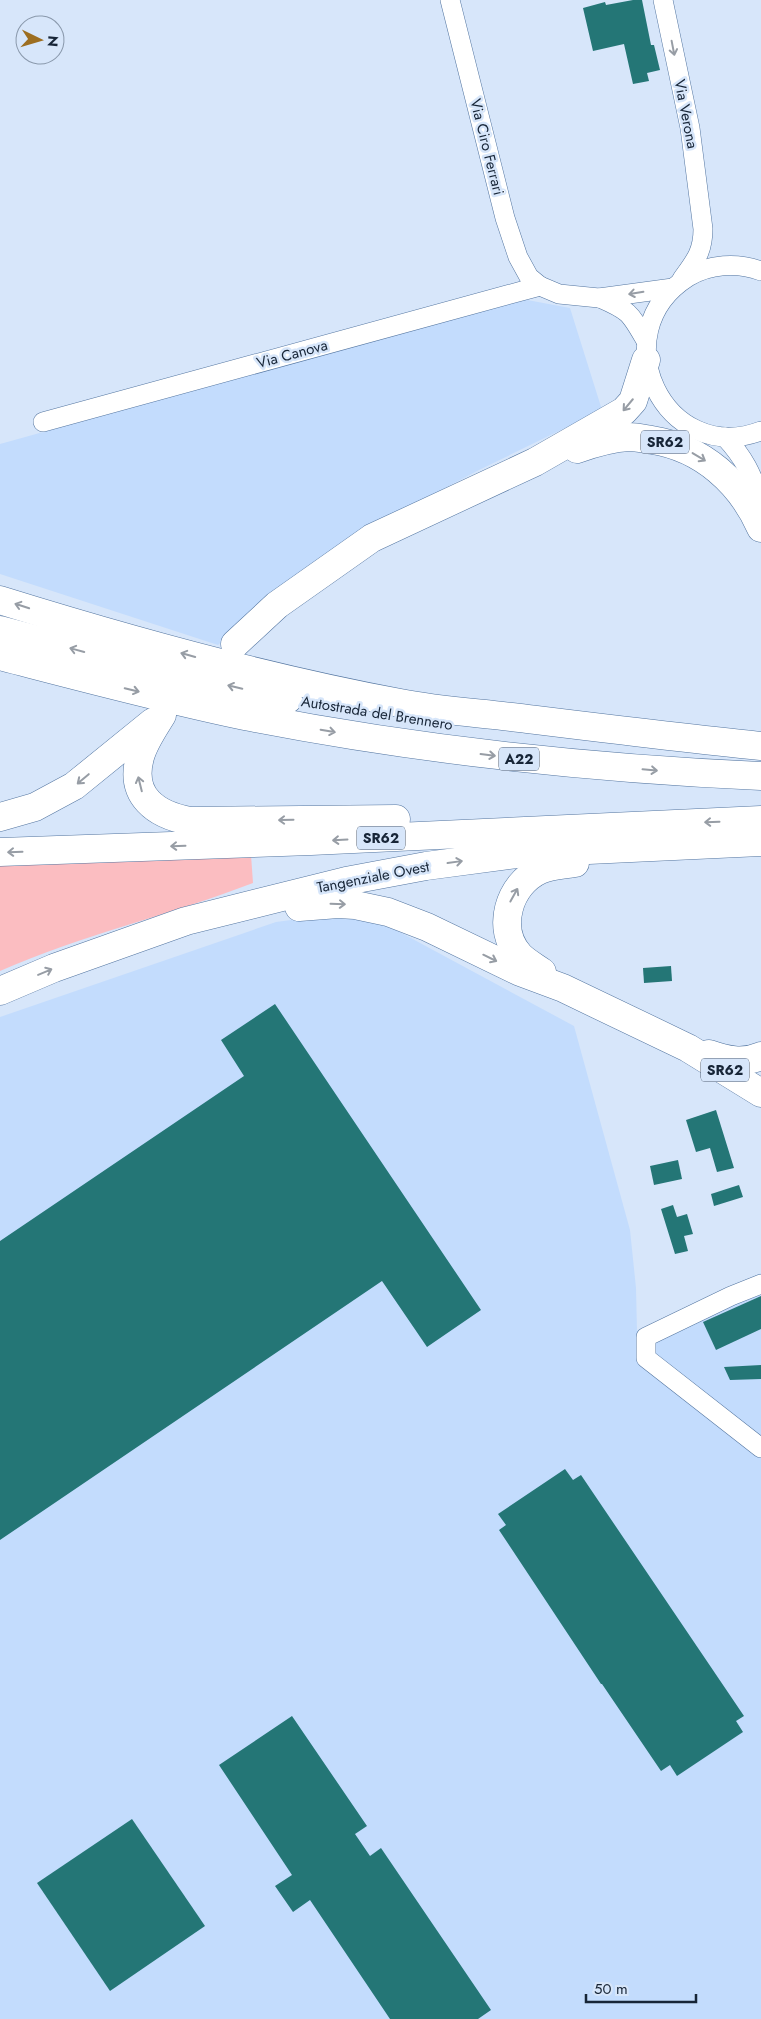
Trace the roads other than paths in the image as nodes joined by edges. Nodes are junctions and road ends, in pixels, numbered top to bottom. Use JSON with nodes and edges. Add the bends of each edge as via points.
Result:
{"nodes":[{"id":1,"x":450,"y":0,"type":"edge"},
{"id":2,"x":663,"y":0,"type":"edge"},
{"id":3,"x":703,"y":229,"type":"junction"},
{"id":4,"x":735,"y":265,"type":"junction"},
{"id":5,"x":761,"y":271,"type":"edge"},
{"id":6,"x":540,"y":286,"type":"junction"},
{"id":7,"x":675,"y":286,"type":"junction"},
{"id":8,"x":599,"y":298,"type":"junction"},
{"id":9,"x":646,"y":350,"type":"junction"},
{"id":10,"x":43,"y":422,"type":"dead end"},
{"id":11,"x":761,"y":431,"type":"edge"},
{"id":12,"x":725,"y":437,"type":"junction"},
{"id":13,"x":535,"y":462,"type":"junction"},
{"id":14,"x":761,"y":500,"type":"edge"},
{"id":15,"x":761,"y":528,"type":"edge"},
{"id":16,"x":0,"y":600,"type":"edge"},
{"id":17,"x":0,"y":630,"type":"edge"},
{"id":18,"x":235,"y":644,"type":"dead end"},
{"id":19,"x":0,"y":656,"type":"edge"},
{"id":20,"x":761,"y":746,"type":"edge"},
{"id":21,"x":761,"y":750,"type":"edge"},
{"id":22,"x":761,"y":776,"type":"edge"},
{"id":23,"x":0,"y":818,"type":"edge"},
{"id":24,"x":761,"y":820,"type":"edge"},
{"id":25,"x":632,"y":825,"type":"junction"},
{"id":26,"x":752,"y":842,"type":"edge"},
{"id":27,"x":0,"y":852,"type":"edge"},
{"id":28,"x":186,"y":921,"type":"junction"},
{"id":29,"x":563,"y":988,"type":"junction"},
{"id":30,"x":0,"y":991,"type":"edge"},
{"id":31,"x":688,"y":1048,"type":"junction"},
{"id":32,"x":761,"y":1056,"type":"edge"},
{"id":33,"x":761,"y":1093,"type":"edge"},
{"id":34,"x":761,"y":1284,"type":"edge"},
{"id":35,"x":761,"y":1448,"type":"edge"}],
"edges":[{"from":1,"to":6,"type":"street","name":"Via Ciro Ferrari","via":[[505,218],[518,257],[529,277]]},
{"from":2,"to":3,"type":"street","name":"Via Verona","one_way":true,"via":[[690,128]]},
{"from":3,"to":4,"type":"street","via":[[708,240]]},
{"from":3,"to":7,"type":"street","via":[[699,254]]},
{"from":4,"to":5,"type":"street"},
{"from":4,"to":7,"type":"street","via":[[702,271]]},
{"from":6,"to":8,"type":"street","via":[[559,294]]},
{"from":6,"to":10,"type":"street","name":"Via Canova"},
{"from":7,"to":8,"type":"street","one_way":true},
{"from":7,"to":9,"type":"street","via":[[655,312]]},
{"from":8,"to":9,"type":"street","via":[[632,316]]},
{"from":9,"to":12,"type":"street","via":[[650,380],[672,413],[687,425]]},
{"from":9,"to":13,"type":"highway","number":"SR62","one_way":true,"via":[[633,401],[624,411]]},
{"from":11,"to":12,"type":"street"},
{"from":12,"to":14,"type":"street","via":[[742,456]]},
{"from":13,"to":15,"type":"highway","number":"SR62","one_way":true,"via":[[614,439],[631,437],[667,442],[717,468],[741,492]]},
{"from":13,"to":18,"type":"highway","number":"SR62","via":[[372,538],[277,605]]},
{"from":20,"to":16,"type":"highway","one_way":true,"via":[[403,704],[202,659]]},
{"from":21,"to":17,"type":"highway","name":"Autostrada del Brennero","number":"A22","one_way":true,"via":[[654,746],[550,737],[384,716],[282,698]]},
{"from":19,"to":22,"type":"highway","name":"Autostrada del Brennero","number":"A22","one_way":true,"via":[[225,711],[410,745],[570,764]]},
{"from":25,"to":23,"type":"highway","number":"SR62","one_way":true,"via":[[502,819],[190,821],[176,818],[149,803],[138,780],[140,757],[162,715],[74,786],[35,807]]},
{"from":24,"to":25,"type":"highway","name":"Tangenziale Ovest","number":"SR62","one_way":true},
{"from":25,"to":27,"type":"highway","name":"Tangenziale Ovest","number":"SR62","one_way":true},
{"from":28,"to":26,"type":"highway","name":"Tangenziale Ovest","number":"SR62","one_way":true,"via":[[426,866],[524,853]]},
{"from":29,"to":26,"type":"highway","number":"SR62","one_way":true,"via":[[520,956],[510,936],[510,901],[532,875],[555,866],[674,858]]},
{"from":28,"to":29,"type":"highway","number":"SR62","one_way":true,"via":[[321,904],[354,905],[388,912],[427,926],[520,972]]},
{"from":30,"to":28,"type":"highway","name":"Tangenziale Ovest","number":"SR62","one_way":true,"via":[[54,968]]},
{"from":29,"to":31,"type":"highway","number":"SR62"},
{"from":31,"to":32,"type":"highway","number":"SR62","via":[[727,1060]]},
{"from":31,"to":33,"type":"highway","number":"SR62"},
{"from":34,"to":35,"type":"street","via":[[646,1337],[646,1358]]}]}
